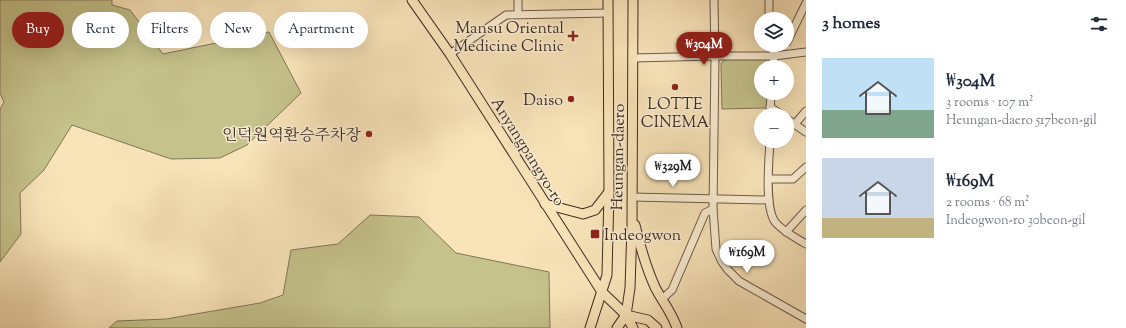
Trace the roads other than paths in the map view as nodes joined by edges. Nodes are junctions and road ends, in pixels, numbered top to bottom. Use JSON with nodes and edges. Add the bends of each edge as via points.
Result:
{"nodes":[{"id":1,"x":412,"y":0,"type":"edge"},
{"id":2,"x":518,"y":0,"type":"edge"},
{"id":3,"x":608,"y":0,"type":"edge"},
{"id":4,"x":633,"y":0,"type":"edge"},
{"id":5,"x":714,"y":0,"type":"edge"},
{"id":6,"x":769,"y":0,"type":"edge"},
{"id":7,"x":806,"y":3,"type":"edge"},
{"id":8,"x":769,"y":12,"type":"edge"},
{"id":9,"x":518,"y":14,"type":"junction"},
{"id":10,"x":608,"y":14,"type":"junction"},
{"id":11,"x":794,"y":28,"type":"edge"},
{"id":12,"x":776,"y":52,"type":"edge"},
{"id":13,"x":780,"y":52,"type":"edge"},
{"id":14,"x":806,"y":52,"type":"edge"},
{"id":15,"x":450,"y":54,"type":"junction"},
{"id":16,"x":778,"y":55,"type":"junction"},
{"id":17,"x":715,"y":56,"type":"junction"},
{"id":18,"x":633,"y":58,"type":"junction"},
{"id":19,"x":776,"y":60,"type":"edge"},
{"id":20,"x":771,"y":100,"type":"edge"},
{"id":21,"x":770,"y":107,"type":"edge"},
{"id":22,"x":806,"y":111,"type":"edge"},
{"id":23,"x":795,"y":124,"type":"joint"},
{"id":24,"x":806,"y":132,"type":"edge"},
{"id":25,"x":770,"y":148,"type":"edge"},
{"id":26,"x":806,"y":167,"type":"edge"},
{"id":27,"x":769,"y":180,"type":"junction"},
{"id":28,"x":609,"y":192,"type":"junction"},
{"id":29,"x":632,"y":197,"type":"junction"},
{"id":30,"x":713,"y":198,"type":"junction"},
{"id":31,"x":768,"y":200,"type":"junction"},
{"id":32,"x":545,"y":204,"type":"junction"},
{"id":33,"x":712,"y":209,"type":"junction"},
{"id":34,"x":806,"y":210,"type":"edge"},
{"id":35,"x":632,"y":214,"type":"junction"},
{"id":36,"x":786,"y":232,"type":"junction"},
{"id":37,"x":806,"y":244,"type":"edge"},
{"id":38,"x":602,"y":292,"type":"junction"},
{"id":39,"x":662,"y":299,"type":"junction"},
{"id":40,"x":626,"y":315,"type":"junction"},
{"id":41,"x":806,"y":319,"type":"edge"},
{"id":42,"x":590,"y":328,"type":"edge"},
{"id":43,"x":617,"y":328,"type":"edge"},
{"id":44,"x":633,"y":328,"type":"edge"},
{"id":45,"x":657,"y":328,"type":"edge"},
{"id":46,"x":677,"y":328,"type":"edge"}],
"edges":[{"from":1,"to":15,"type":"main road","name":"Anyangpangyo-ro"},
{"from":2,"to":9,"type":"street"},
{"from":3,"to":10,"type":"main road","name":"Heungan-daero"},
{"from":4,"to":18,"type":"main road","name":"Heungan-daero"},
{"from":5,"to":17,"type":"street"},
{"from":6,"to":8,"type":"street"},
{"from":7,"to":11,"type":"street"},
{"from":9,"to":10,"type":"street"},
{"from":9,"to":15,"type":"street","via":[[506,15]]},
{"from":10,"to":28,"type":"main road","name":"Heungan-daero"},
{"from":12,"to":16,"type":"street"},
{"from":13,"to":16,"type":"street"},
{"from":14,"to":16,"type":"street"},
{"from":15,"to":32,"type":"main road","name":"Anyangpangyo-ro"},
{"from":16,"to":17,"type":"street"},
{"from":16,"to":19,"type":"street"},
{"from":17,"to":18,"type":"street"},
{"from":17,"to":30,"type":"street"},
{"from":18,"to":29,"type":"main road","name":"Heungan-daero"},
{"from":20,"to":21,"type":"street"},
{"from":22,"to":23,"type":"street"},
{"from":23,"to":24,"type":"street"},
{"from":25,"to":27,"type":"street"},
{"from":26,"to":27,"type":"street","via":[[793,179]]},
{"from":27,"to":31,"type":"street"},
{"from":28,"to":32,"type":"main road","via":[[595,210],[583,214]]},
{"from":28,"to":38,"type":"main road","name":"Heungan-daero","via":[[607,275]]},
{"from":29,"to":30,"type":"street"},
{"from":29,"to":35,"type":"main road","name":"Heungan-daero"},
{"from":30,"to":31,"type":"street"},
{"from":30,"to":33,"type":"street"},
{"from":31,"to":36,"type":"street","via":[[774,222]]},
{"from":32,"to":38,"type":"main road","name":"Anyangpangyo-ro"},
{"from":33,"to":39,"type":"street","via":[[705,213],[672,290]]},
{"from":33,"to":41,"type":"street","via":[[716,249],[728,270],[739,280]]},
{"from":34,"to":36,"type":"street"},
{"from":35,"to":39,"type":"main road","via":[[644,262]]},
{"from":35,"to":40,"type":"main road","name":"Heungan-daero","via":[[630,288]]},
{"from":36,"to":37,"type":"street"},
{"from":38,"to":40,"type":"main road","name":"Anyangpangyo-ro"},
{"from":38,"to":42,"type":"main road","name":"Heungan-daero"},
{"from":39,"to":46,"type":"main road","via":[[674,317]]},
{"from":40,"to":43,"type":"main road"},
{"from":40,"to":44,"type":"main road"},
{"from":40,"to":45,"type":"main road","via":[[648,320]]}]}
